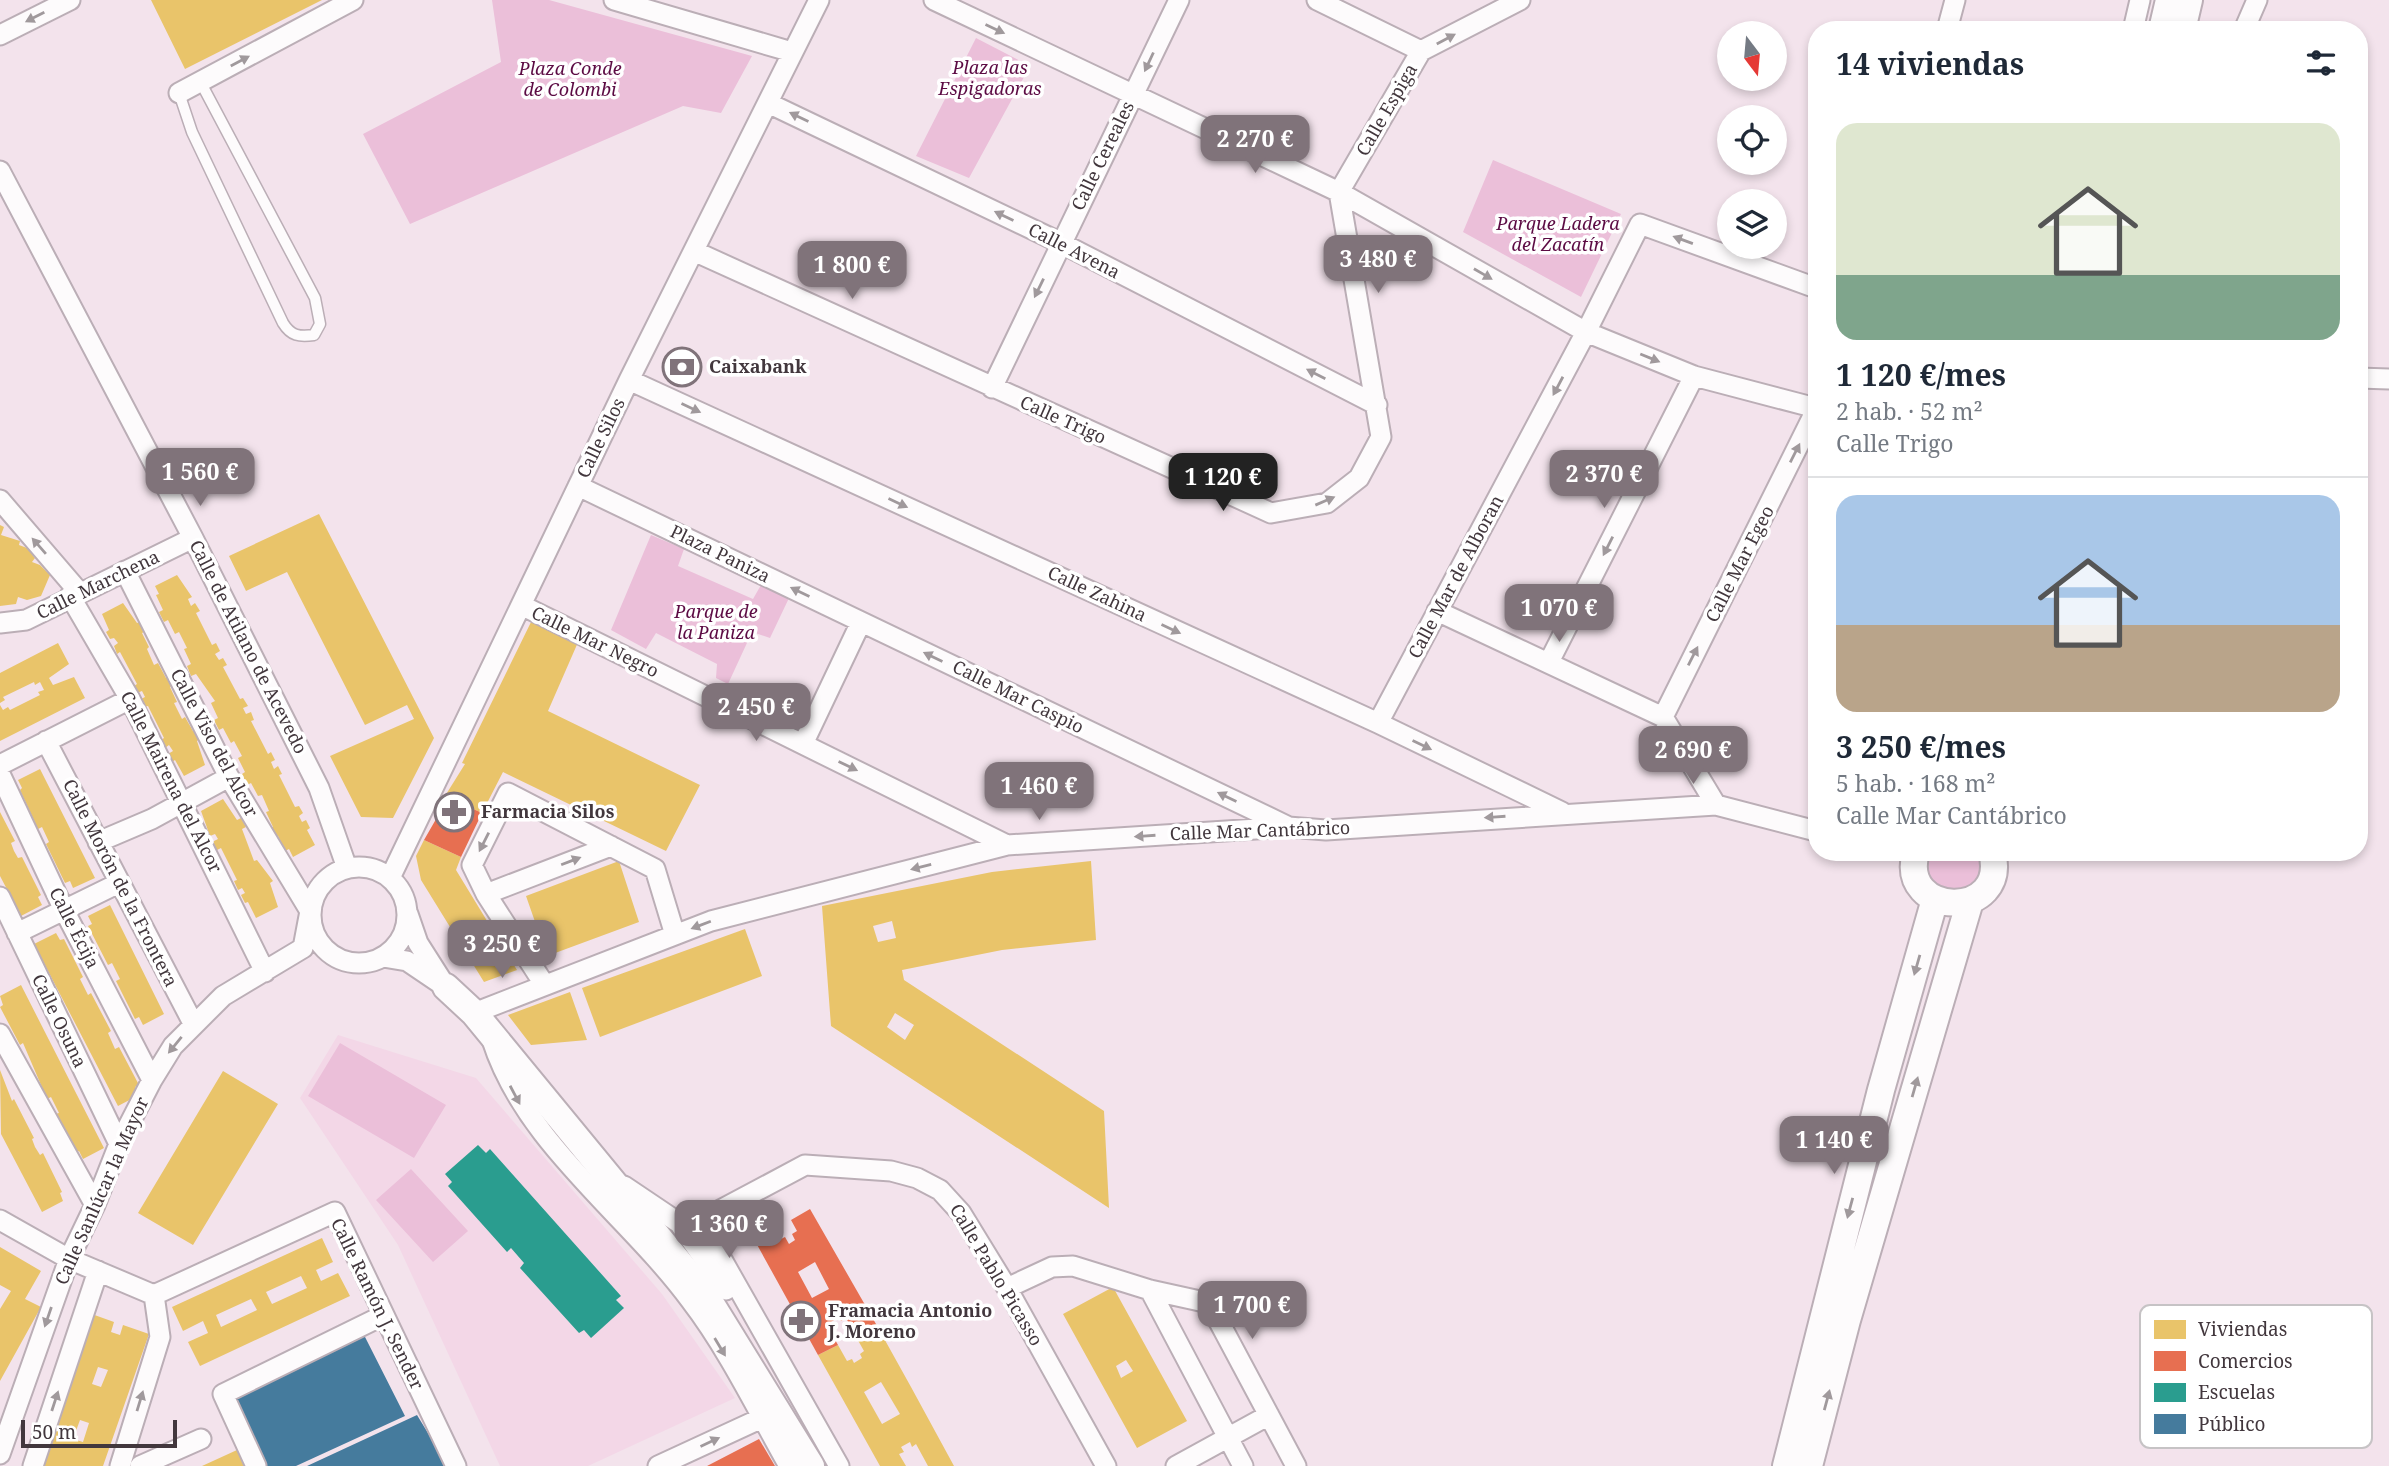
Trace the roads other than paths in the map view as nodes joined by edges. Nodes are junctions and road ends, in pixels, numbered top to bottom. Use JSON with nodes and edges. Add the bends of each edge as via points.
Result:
{"nodes":[{"id":1,"x":70,"y":0,"type":"edge"},
{"id":2,"x":353,"y":0,"type":"edge"},
{"id":3,"x":614,"y":0,"type":"edge"},
{"id":4,"x":819,"y":0,"type":"edge"},
{"id":5,"x":934,"y":0,"type":"edge"},
{"id":6,"x":1179,"y":0,"type":"edge"},
{"id":7,"x":1317,"y":0,"type":"edge"},
{"id":8,"x":1520,"y":0,"type":"edge"},
{"id":9,"x":1955,"y":0,"type":"edge"},
{"id":10,"x":2140,"y":0,"type":"edge"},
{"id":11,"x":2169,"y":0,"type":"edge"},
{"id":12,"x":2189,"y":0,"type":"edge"},
{"id":13,"x":2257,"y":0,"type":"edge"},
{"id":14,"x":1949,"y":21,"type":"edge"},
{"id":15,"x":2135,"y":21,"type":"edge"},
{"id":16,"x":2164,"y":21,"type":"edge"},
{"id":17,"x":2184,"y":21,"type":"edge"},
{"id":18,"x":2248,"y":21,"type":"edge"},
{"id":19,"x":0,"y":35,"type":"edge"},
{"id":20,"x":1421,"y":51,"type":"junction"},
{"id":21,"x":792,"y":52,"type":"junction"},
{"id":22,"x":201,"y":83,"type":"junction"},
{"id":23,"x":179,"y":93,"type":"joint"},
{"id":24,"x":1133,"y":95,"type":"junction"},
{"id":25,"x":768,"y":103,"type":"junction"},
{"id":26,"x":0,"y":171,"type":"edge"},
{"id":27,"x":1339,"y":192,"type":"junction"},
{"id":28,"x":1061,"y":243,"type":"junction"},
{"id":29,"x":696,"y":252,"type":"junction"},
{"id":30,"x":1808,"y":285,"type":"edge"},
{"id":31,"x":1586,"y":332,"type":"junction"},
{"id":32,"x":1694,"y":376,"type":"junction"},
{"id":33,"x":2368,"y":378,"type":"edge"},
{"id":34,"x":2389,"y":379,"type":"edge"},
{"id":35,"x":629,"y":380,"type":"junction"},
{"id":36,"x":992,"y":388,"type":"junction"},
{"id":37,"x":1377,"y":405,"type":"junction"},
{"id":38,"x":1808,"y":407,"type":"edge"},
{"id":39,"x":1808,"y":425,"type":"edge"},
{"id":40,"x":578,"y":486,"type":"junction"},
{"id":41,"x":0,"y":500,"type":"edge"},
{"id":42,"x":193,"y":538,"type":"junction"},
{"id":43,"x":125,"y":571,"type":"junction"},
{"id":44,"x":74,"y":594,"type":"junction"},
{"id":45,"x":523,"y":606,"type":"junction"},
{"id":46,"x":1437,"y":611,"type":"junction"},
{"id":47,"x":861,"y":622,"type":"junction"},
{"id":48,"x":0,"y":623,"type":"edge"},
{"id":49,"x":1549,"y":662,"type":"junction"},
{"id":50,"x":130,"y":699,"type":"junction"},
{"id":51,"x":1662,"y":717,"type":"junction"},
{"id":52,"x":1378,"y":723,"type":"junction"},
{"id":53,"x":46,"y":741,"type":"junction"},
{"id":54,"x":803,"y":744,"type":"junction"},
{"id":55,"x":0,"y":765,"type":"edge"},
{"id":56,"x":0,"y":774,"type":"edge"},
{"id":57,"x":229,"y":777,"type":"junction"},
{"id":58,"x":183,"y":803,"type":"junction"},
{"id":59,"x":1716,"y":805,"type":"junction"},
{"id":60,"x":1563,"y":812,"type":"junction"},
{"id":61,"x":1288,"y":827,"type":"junction"},
{"id":62,"x":1808,"y":829,"type":"edge"},
{"id":63,"x":98,"y":842,"type":"junction"},
{"id":64,"x":1007,"y":845,"type":"junction"},
{"id":65,"x":611,"y":846,"type":"junction"},
{"id":66,"x":1912,"y":861,"type":"edge"},
{"id":67,"x":1993,"y":861,"type":"edge"},
{"id":68,"x":347,"y":868,"type":"junction"},
{"id":69,"x":390,"y":878,"type":"junction"},
{"id":70,"x":120,"y":883,"type":"junction"},
{"id":71,"x":486,"y":894,"type":"junction"},
{"id":72,"x":0,"y":897,"type":"edge"},
{"id":73,"x":1935,"y":900,"type":"junction"},
{"id":74,"x":1970,"y":901,"type":"junction"},
{"id":75,"x":64,"y":910,"type":"junction"},
{"id":76,"x":310,"y":911,"type":"junction"},
{"id":77,"x":407,"y":913,"type":"junction"},
{"id":78,"x":17,"y":933,"type":"junction"},
{"id":79,"x":675,"y":935,"type":"junction"},
{"id":80,"x":383,"y":957,"type":"junction"},
{"id":81,"x":265,"y":972,"type":"junction"},
{"id":82,"x":544,"y":984,"type":"junction"},
{"id":83,"x":446,"y":987,"type":"junction"},
{"id":84,"x":482,"y":1023,"type":"junction"},
{"id":85,"x":194,"y":1025,"type":"junction"},
{"id":86,"x":0,"y":1034,"type":"edge"},
{"id":87,"x":152,"y":1080,"type":"junction"},
{"id":88,"x":119,"y":1144,"type":"junction"},
{"id":89,"x":613,"y":1179,"type":"junction"},
{"id":90,"x":95,"y":1205,"type":"junction"},
{"id":91,"x":713,"y":1214,"type":"junction"},
{"id":92,"x":0,"y":1220,"type":"edge"},
{"id":93,"x":679,"y":1223,"type":"junction"},
{"id":94,"x":69,"y":1259,"type":"junction"},
{"id":95,"x":98,"y":1272,"type":"junction"},
{"id":96,"x":1007,"y":1288,"type":"junction"},
{"id":97,"x":1150,"y":1290,"type":"junction"},
{"id":98,"x":154,"y":1295,"type":"junction"},
{"id":99,"x":384,"y":1315,"type":"junction"},
{"id":100,"x":798,"y":1391,"type":"junction"},
{"id":101,"x":1269,"y":1415,"type":"junction"},
{"id":102,"x":762,"y":1418,"type":"junction"},
{"id":103,"x":1228,"y":1438,"type":"junction"},
{"id":104,"x":201,"y":1439,"type":"dead end"},
{"id":105,"x":0,"y":1454,"type":"edge"},
{"id":106,"x":680,"y":1462,"type":"edge"},
{"id":107,"x":33,"y":1466,"type":"edge"},
{"id":108,"x":120,"y":1466,"type":"edge"},
{"id":109,"x":140,"y":1466,"type":"edge"},
{"id":110,"x":256,"y":1466,"type":"edge"},
{"id":111,"x":456,"y":1466,"type":"edge"},
{"id":112,"x":658,"y":1466,"type":"edge"},
{"id":113,"x":789,"y":1466,"type":"edge"},
{"id":114,"x":811,"y":1466,"type":"edge"},
{"id":115,"x":839,"y":1466,"type":"edge"},
{"id":116,"x":1106,"y":1466,"type":"edge"},
{"id":117,"x":1176,"y":1466,"type":"edge"},
{"id":118,"x":1243,"y":1466,"type":"edge"},
{"id":119,"x":1296,"y":1466,"type":"edge"},
{"id":120,"x":1786,"y":1466,"type":"edge"},
{"id":121,"x":1809,"y":1466,"type":"edge"}],
"edges":[{"from":1,"to":19,"type":"street","one_way":true},
{"from":22,"to":2,"type":"street","one_way":true},
{"from":3,"to":21,"type":"street"},
{"from":4,"to":21,"type":"street","name":"Calle Silos"},
{"from":5,"to":24,"type":"street","one_way":true},
{"from":6,"to":24,"type":"street","name":"Calle Cereales","one_way":true},
{"from":7,"to":20,"type":"street"},
{"from":20,"to":8,"type":"street","name":"Calle Espiga","one_way":true},
{"from":9,"to":14,"type":"street"},
{"from":10,"to":15,"type":"street"},
{"from":11,"to":16,"type":"main road"},
{"from":12,"to":17,"type":"main road"},
{"from":13,"to":18,"type":"street"},
{"from":20,"to":27,"type":"street","name":"Calle Espiga"},
{"from":21,"to":25,"type":"street","name":"Calle Silos"},
{"from":22,"to":23,"type":"street"},
{"from":22,"to":23,"type":"lane","via":[[315,298],[320,324],[314,335],[300,337],[283,323],[192,131]]},
{"from":24,"to":27,"type":"street"},
{"from":24,"to":28,"type":"street","name":"Calle Cereales"},
{"from":28,"to":25,"type":"street","name":"Calle Avena","one_way":true},
{"from":25,"to":29,"type":"street","name":"Calle Silos"},
{"from":26,"to":42,"type":"street","name":"Calle de Atilano de Acevedo"},
{"from":27,"to":31,"type":"street","one_way":true},
{"from":27,"to":37,"type":"street","name":"Calle Trigo"},
{"from":28,"to":36,"type":"street","name":"Calle Cereales","one_way":true},
{"from":37,"to":28,"type":"street","name":"Calle Avena","one_way":true},
{"from":29,"to":35,"type":"street","name":"Calle Silos"},
{"from":29,"to":36,"type":"street","name":"Calle Trigo"},
{"from":30,"to":31,"type":"street","name":"Calle Mar de Alboran","one_way":true,"via":[[1640,224]]},
{"from":31,"to":32,"type":"street","one_way":true},
{"from":31,"to":46,"type":"street","name":"Calle Mar de Alboran","one_way":true},
{"from":32,"to":38,"type":"street"},
{"from":32,"to":49,"type":"street","one_way":true},
{"from":33,"to":34,"type":"street"},
{"from":35,"to":40,"type":"street","name":"Calle Silos"},
{"from":35,"to":52,"type":"street","name":"Calle Zahina","one_way":true},
{"from":36,"to":37,"type":"street","name":"Calle Trigo","one_way":true,"via":[[1271,513],[1327,503],[1359,478],[1381,437]]},
{"from":51,"to":39,"type":"street","name":"Calle Mar Egeo","one_way":true},
{"from":40,"to":45,"type":"street","name":"Calle Silos"},
{"from":47,"to":40,"type":"street","name":"Plaza Paniza","one_way":true},
{"from":44,"to":41,"type":"street","name":"Calle Mairena del Alcor","one_way":true},
{"from":42,"to":43,"type":"street","name":"Calle Marchena"},
{"from":42,"to":68,"type":"street","name":"Calle de Atilano de Acevedo","via":[[319,788]]},
{"from":43,"to":44,"type":"street","name":"Calle Marchena"},
{"from":43,"to":57,"type":"street","name":"Calle Viso del Alcor"},
{"from":44,"to":48,"type":"street","name":"Calle Marchena","via":[[26,620]]},
{"from":44,"to":50,"type":"street","name":"Calle Mairena del Alcor"},
{"from":45,"to":54,"type":"street","name":"Calle Mar Negro"},
{"from":45,"to":69,"type":"street","name":"Calle Silos"},
{"from":46,"to":49,"type":"street"},
{"from":46,"to":52,"type":"street","name":"Calle Mar de Alboran"},
{"from":47,"to":54,"type":"street"},
{"from":61,"to":47,"type":"street","name":"Calle Mar Caspio","one_way":true},
{"from":49,"to":51,"type":"street"},
{"from":50,"to":53,"type":"street"},
{"from":50,"to":58,"type":"street","name":"Calle Mairena del Alcor"},
{"from":51,"to":59,"type":"street"},
{"from":52,"to":60,"type":"street","name":"Calle Zahina","one_way":true},
{"from":53,"to":55,"type":"street"},
{"from":53,"to":63,"type":"street","name":"Calle Morón de la Frontera"},
{"from":54,"to":64,"type":"street","name":"Calle Mar Negro","one_way":true},
{"from":56,"to":75,"type":"street","name":"Calle Écija"},
{"from":57,"to":58,"type":"street"},
{"from":57,"to":76,"type":"street","name":"Calle Viso del Alcor"},
{"from":58,"to":63,"type":"street"},
{"from":58,"to":81,"type":"street","name":"Calle Mairena del Alcor"},
{"from":59,"to":60,"type":"street","name":"Calle Mar Cantábrico"},
{"from":59,"to":62,"type":"street","name":"Calle Mar Cantábrico"},
{"from":60,"to":61,"type":"street","name":"Calle Mar Cantábrico","one_way":true,"via":[[1326,830]]},
{"from":61,"to":64,"type":"street","name":"Calle Mar Cantábrico","one_way":true},
{"from":63,"to":70,"type":"street","name":"Calle Morón de la Frontera"},
{"from":64,"to":79,"type":"street","name":"Calle Mar Cantábrico","one_way":true,"via":[[711,921]]},
{"from":71,"to":65,"type":"street","one_way":true},
{"from":65,"to":71,"type":"street","one_way":true,"via":[[508,793],[472,865]]},
{"from":65,"to":79,"type":"street","via":[[655,869]]},
{"from":66,"to":73,"type":"main road","via":[[1918,881]]},
{"from":67,"to":74,"type":"main road","via":[[1990,883]]},
{"from":68,"to":69,"type":"street","via":[[370,868]]},
{"from":68,"to":76,"type":"street","via":[[322,883]]},
{"from":69,"to":77,"type":"street","via":[[405,900]]},
{"from":70,"to":75,"type":"street"},
{"from":70,"to":85,"type":"street","name":"Calle Morón de la Frontera"},
{"from":71,"to":82,"type":"street"},
{"from":72,"to":78,"type":"street","name":"Calle Osuna"},
{"from":73,"to":74,"type":"main road"},
{"from":73,"to":120,"type":"main road","one_way":true,"via":[[1881,1090]]},
{"from":121,"to":74,"type":"main road","one_way":true},
{"from":75,"to":78,"type":"street"},
{"from":75,"to":87,"type":"street","name":"Calle Écija"},
{"from":76,"to":80,"type":"street","via":[[317,940],[332,955],[353,963]]},
{"from":76,"to":81,"type":"street","name":"Calle Sanlúcar la Mayor","via":[[303,948]]},
{"from":77,"to":80,"type":"street","via":[[401,939]]},
{"from":77,"to":83,"type":"street","via":[[418,943]]},
{"from":78,"to":88,"type":"street","name":"Calle Osuna"},
{"from":79,"to":82,"type":"street","name":"Calle Mar Cantábrico"},
{"from":80,"to":83,"type":"street","via":[[407,961]]},
{"from":81,"to":85,"type":"street","name":"Calle Sanlúcar la Mayor","via":[[223,996]]},
{"from":82,"to":84,"type":"street","name":"Calle Mar Cantábrico"},
{"from":83,"to":84,"type":"main road"},
{"from":84,"to":89,"type":"main road"},
{"from":84,"to":102,"type":"street","one_way":true,"via":[[522,1108],[692,1301]]},
{"from":85,"to":87,"type":"street","name":"Calle Sanlúcar la Mayor","one_way":true,"via":[[173,1046]]},
{"from":86,"to":90,"type":"street"},
{"from":87,"to":88,"type":"street","name":"Calle Sanlúcar la Mayor"},
{"from":88,"to":90,"type":"street","name":"Calle Sanlúcar la Mayor"},
{"from":89,"to":93,"type":"street"},
{"from":89,"to":114,"type":"main road","via":[[705,1294]]},
{"from":90,"to":94,"type":"street","name":"Calle Sanlúcar la Mayor"},
{"from":91,"to":93,"type":"street","name":"Calle Pablo Picasso"},
{"from":91,"to":96,"type":"street","name":"Calle Pablo Picasso","via":[[805,1165],[891,1171],[917,1178],[953,1200]]},
{"from":91,"to":100,"type":"street","via":[[707,1233]]},
{"from":92,"to":94,"type":"street"},
{"from":93,"to":100,"type":"street"},
{"from":94,"to":95,"type":"street"},
{"from":94,"to":105,"type":"street","name":"Calle Sanlúcar la Mayor","one_way":true},
{"from":95,"to":98,"type":"street"},
{"from":107,"to":95,"type":"street","name":"Calle Sanlúcar la Mayor","one_way":true},
{"from":96,"to":97,"type":"street","via":[[1052,1267],[1073,1266]]},
{"from":96,"to":116,"type":"street","name":"Calle Pablo Picasso"},
{"from":97,"to":101,"type":"street","via":[[1209,1303]]},
{"from":97,"to":103,"type":"street"},
{"from":98,"to":99,"type":"street","name":"Calle Ramón J. Sender","via":[[335,1212]]},
{"from":108,"to":98,"type":"street","one_way":true,"via":[[160,1337]]},
{"from":99,"to":110,"type":"street","via":[[223,1394]]},
{"from":99,"to":111,"type":"street","name":"Calle Ramón J. Sender"},
{"from":100,"to":115,"type":"street"},
{"from":101,"to":103,"type":"street"},
{"from":101,"to":119,"type":"street"},
{"from":106,"to":102,"type":"street","one_way":true},
{"from":102,"to":113,"type":"street"},
{"from":103,"to":117,"type":"street"},
{"from":103,"to":118,"type":"street"},
{"from":104,"to":109,"type":"street"},
{"from":106,"to":112,"type":"street"}]}
